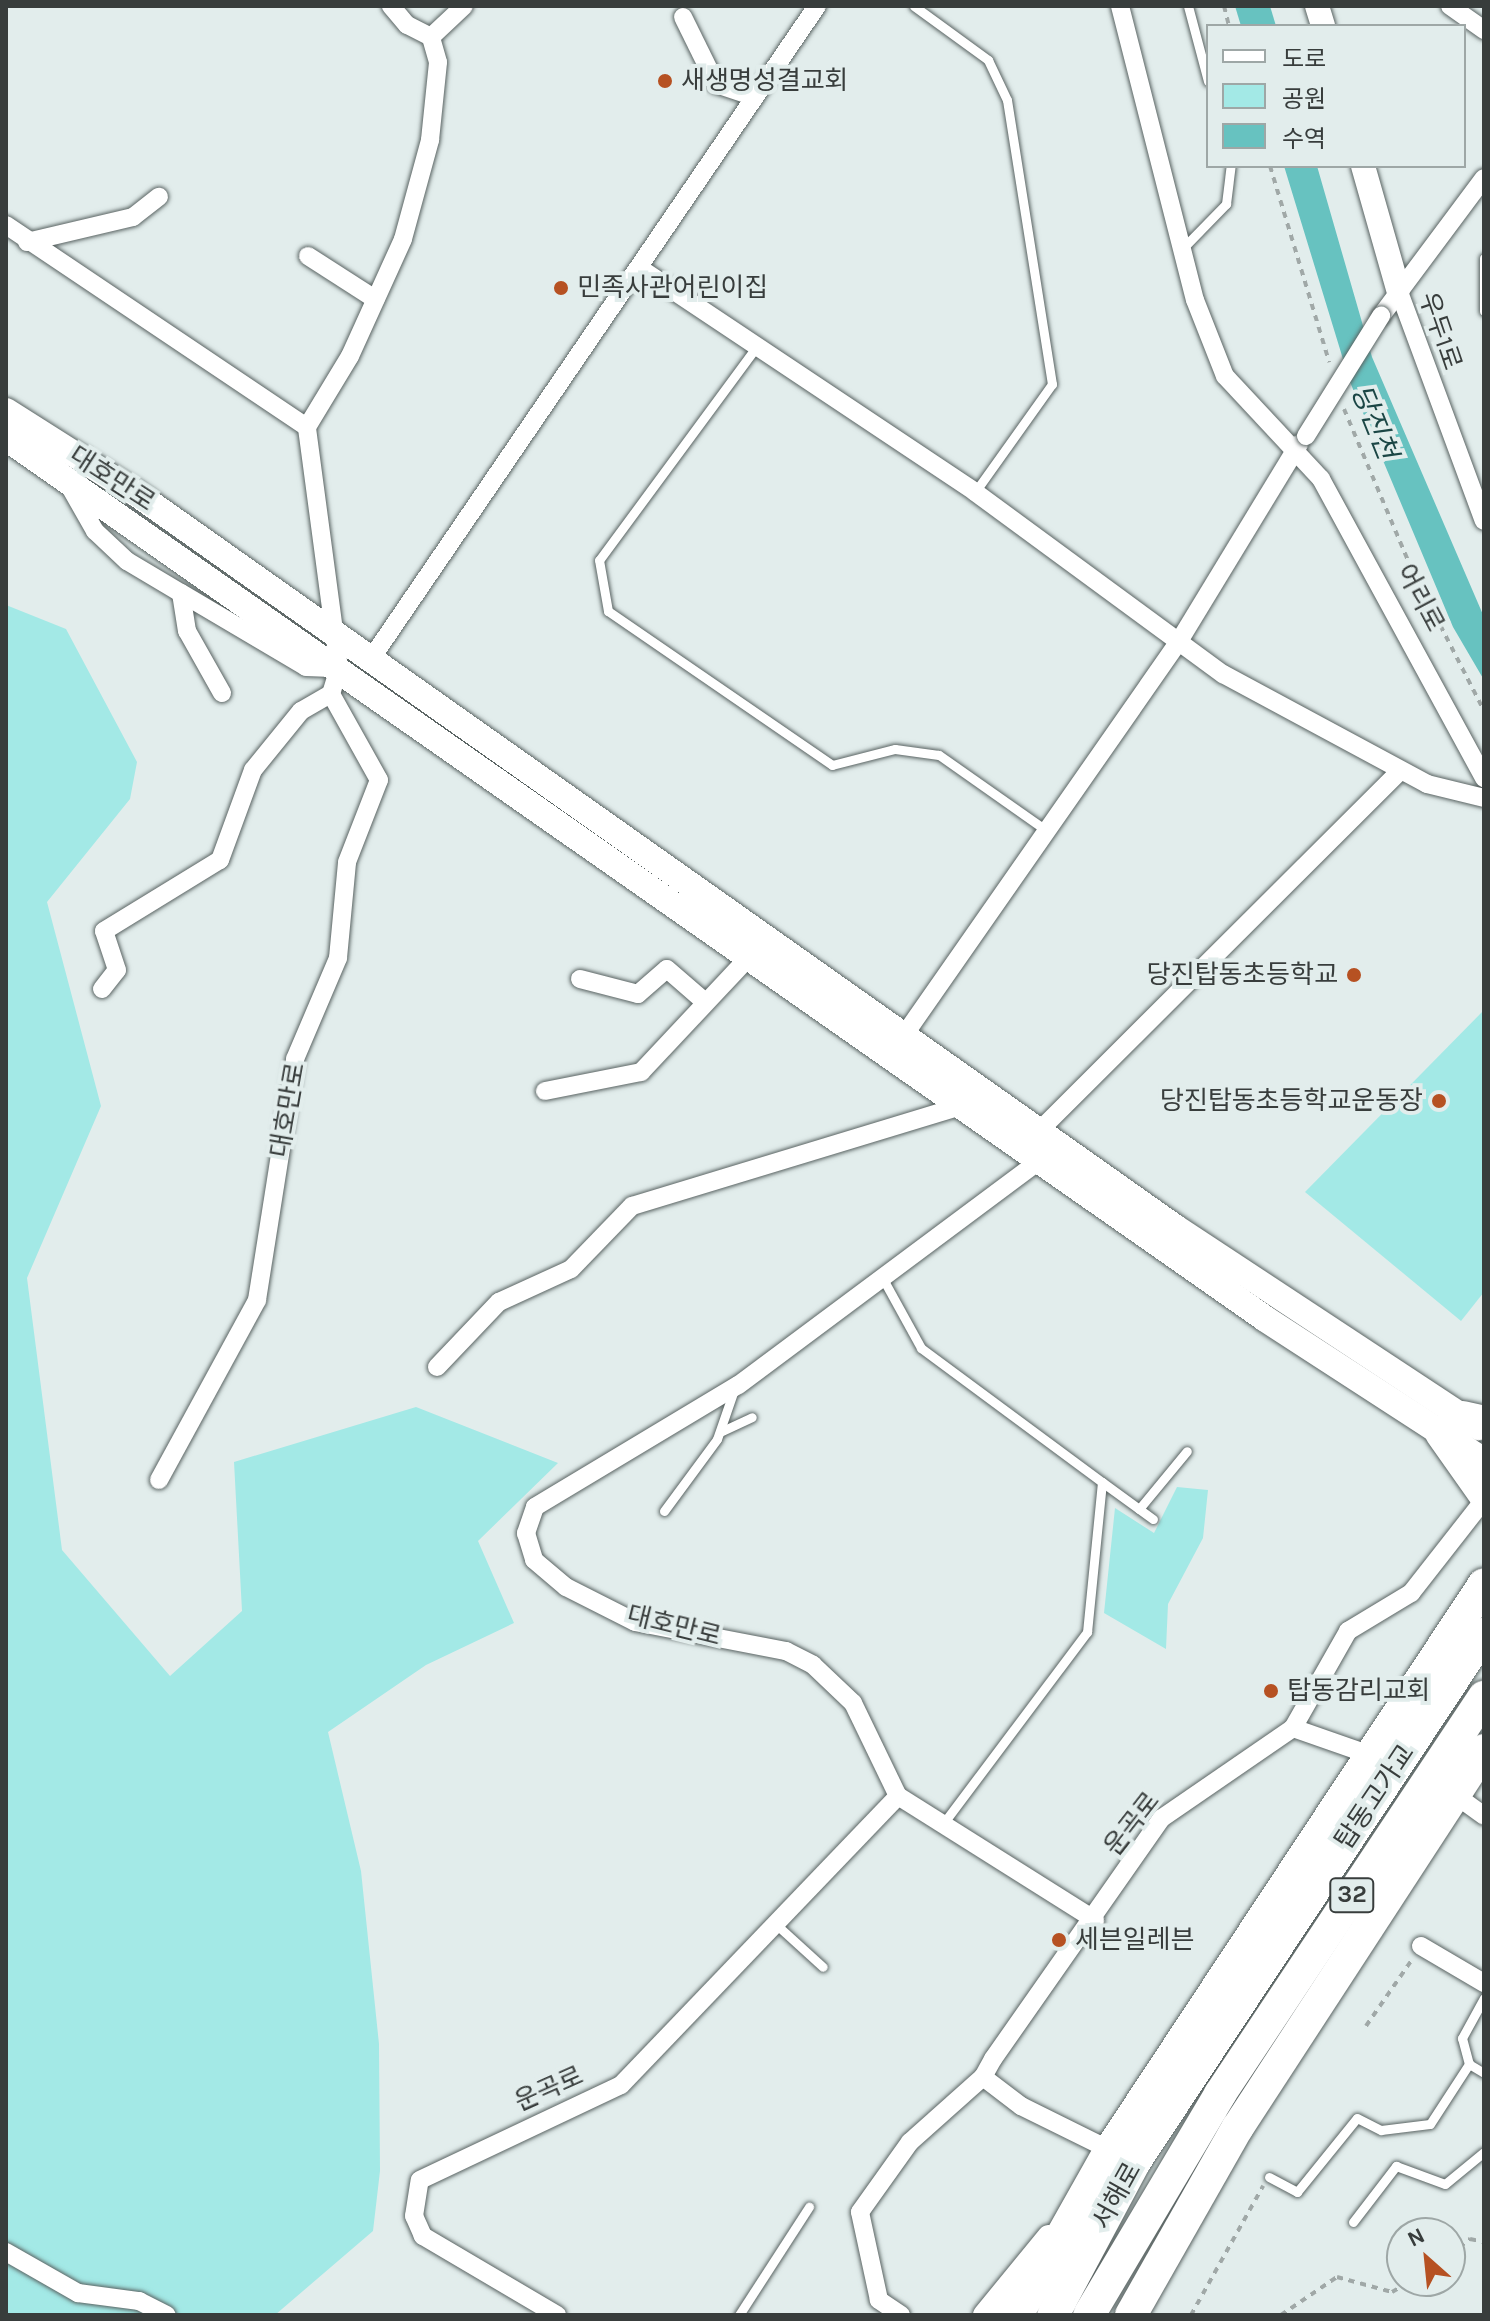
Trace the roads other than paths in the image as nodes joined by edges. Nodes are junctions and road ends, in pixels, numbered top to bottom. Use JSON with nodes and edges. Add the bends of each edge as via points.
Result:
{"nodes":[{"id":1,"x":391,"y":6,"type":"edge"},
{"id":2,"x":464,"y":6,"type":"edge"},
{"id":3,"x":817,"y":6,"type":"edge"},
{"id":4,"x":914,"y":6,"type":"edge"},
{"id":5,"x":1120,"y":6,"type":"edge"},
{"id":6,"x":1188,"y":6,"type":"edge"},
{"id":7,"x":1450,"y":6,"type":"edge"},
{"id":8,"x":683,"y":17,"type":"dead end"},
{"id":9,"x":1481,"y":22,"type":"edge"},
{"id":10,"x":431,"y":37,"type":"junction"},
{"id":11,"x":1206,"y":74,"type":"edge"},
{"id":12,"x":755,"y":97,"type":"junction"},
{"id":13,"x":1231,"y":168,"type":"edge"},
{"id":14,"x":1364,"y":168,"type":"edge"},
{"id":15,"x":1484,"y":178,"type":"edge"},
{"id":16,"x":159,"y":197,"type":"dead end"},
{"id":17,"x":6,"y":225,"type":"edge"},
{"id":18,"x":27,"y":242,"type":"junction"},
{"id":19,"x":1181,"y":251,"type":"junction"},
{"id":20,"x":308,"y":256,"type":"dead end"},
{"id":21,"x":1484,"y":258,"type":"edge"},
{"id":22,"x":641,"y":269,"type":"junction"},
{"id":23,"x":1398,"y":289,"type":"junction"},
{"id":24,"x":375,"y":299,"type":"junction"},
{"id":25,"x":1484,"y":311,"type":"edge"},
{"id":26,"x":757,"y":346,"type":"junction"},
{"id":27,"x":6,"y":411,"type":"edge"},
{"id":28,"x":307,"y":427,"type":"junction"},
{"id":29,"x":6,"y":438,"type":"edge"},
{"id":30,"x":1293,"y":452,"type":"junction"},
{"id":31,"x":60,"y":468,"type":"junction"},
{"id":32,"x":975,"y":492,"type":"junction"},
{"id":33,"x":1484,"y":521,"type":"edge"},
{"id":34,"x":181,"y":593,"type":"junction"},
{"id":35,"x":334,"y":633,"type":"junction"},
{"id":36,"x":1178,"y":643,"type":"junction"},
{"id":37,"x":371,"y":659,"type":"junction"},
{"id":38,"x":333,"y":683,"type":"junction"},
{"id":39,"x":222,"y":693,"type":"dead end"},
{"id":40,"x":1400,"y":771,"type":"junction"},
{"id":41,"x":1484,"y":778,"type":"edge"},
{"id":42,"x":1484,"y":798,"type":"edge"},
{"id":43,"x":1047,"y":831,"type":"junction"},
{"id":44,"x":749,"y":957,"type":"junction"},
{"id":45,"x":580,"y":979,"type":"dead end"},
{"id":46,"x":102,"y":989,"type":"dead end"},
{"id":47,"x":704,"y":1001,"type":"junction"},
{"id":48,"x":896,"y":1046,"type":"junction"},
{"id":49,"x":545,"y":1091,"type":"dead end"},
{"id":50,"x":961,"y":1106,"type":"junction"},
{"id":51,"x":1039,"y":1131,"type":"junction"},
{"id":52,"x":1039,"y":1161,"type":"junction"},
{"id":53,"x":882,"y":1277,"type":"junction"},
{"id":54,"x":437,"y":1367,"type":"dead end"},
{"id":55,"x":735,"y":1386,"type":"junction"},
{"id":56,"x":752,"y":1417,"type":"dead end"},
{"id":57,"x":1468,"y":1426,"type":"edge"},
{"id":58,"x":720,"y":1432,"type":"junction"},
{"id":59,"x":1187,"y":1451,"type":"dead end"},
{"id":60,"x":1484,"y":1461,"type":"edge"},
{"id":61,"x":159,"y":1480,"type":"dead end"},
{"id":62,"x":1102,"y":1482,"type":"junction"},
{"id":63,"x":1484,"y":1494,"type":"edge"},
{"id":64,"x":1484,"y":1500,"type":"edge"},
{"id":65,"x":1139,"y":1509,"type":"junction"},
{"id":66,"x":664,"y":1511,"type":"dead end"},
{"id":67,"x":1153,"y":1519,"type":"dead end"},
{"id":68,"x":1481,"y":1588,"type":"edge"},
{"id":69,"x":1484,"y":1633,"type":"edge"},
{"id":70,"x":1484,"y":1697,"type":"edge"},
{"id":71,"x":1293,"y":1728,"type":"junction"},
{"id":72,"x":1484,"y":1750,"type":"edge"},
{"id":73,"x":1370,"y":1755,"type":"junction"},
{"id":74,"x":1454,"y":1794,"type":"junction"},
{"id":75,"x":898,"y":1796,"type":"junction"},
{"id":76,"x":1484,"y":1816,"type":"edge"},
{"id":77,"x":943,"y":1824,"type":"junction"},
{"id":78,"x":1095,"y":1920,"type":"junction"},
{"id":79,"x":779,"y":1927,"type":"junction"},
{"id":80,"x":1421,"y":1946,"type":"road end"},
{"id":81,"x":823,"y":1967,"type":"dead end"},
{"id":82,"x":1484,"y":1983,"type":"edge"},
{"id":83,"x":1484,"y":1998,"type":"edge"},
{"id":84,"x":1469,"y":2064,"type":"junction"},
{"id":85,"x":1484,"y":2073,"type":"edge"},
{"id":86,"x":983,"y":2077,"type":"junction"},
{"id":87,"x":1186,"y":2081,"type":"joint"},
{"id":88,"x":1220,"y":2094,"type":"joint"},
{"id":89,"x":1110,"y":2150,"type":"junction"},
{"id":90,"x":1484,"y":2152,"type":"edge"},
{"id":91,"x":1269,"y":2177,"type":"road end"},
{"id":92,"x":1086,"y":2192,"type":"junction"},
{"id":93,"x":809,"y":2207,"type":"dead end"},
{"id":94,"x":1353,"y":2222,"type":"dead end"},
{"id":95,"x":6,"y":2252,"type":"edge"},
{"id":96,"x":167,"y":2315,"type":"edge"},
{"id":97,"x":557,"y":2315,"type":"edge"},
{"id":98,"x":739,"y":2315,"type":"edge"},
{"id":99,"x":901,"y":2315,"type":"edge"},
{"id":100,"x":985,"y":2315,"type":"edge"},
{"id":101,"x":1017,"y":2315,"type":"edge"},
{"id":102,"x":1053,"y":2315,"type":"edge"},
{"id":103,"x":1089,"y":2315,"type":"edge"},
{"id":104,"x":1131,"y":2315,"type":"edge"}],
"edges":[{"from":1,"to":10,"type":"street","via":[[407,25]]},
{"from":2,"to":10,"type":"street"},
{"from":3,"to":12,"type":"street"},
{"from":4,"to":32,"type":"lane","via":[[988,60],[1007,100],[1052,384]]},
{"from":5,"to":19,"type":"street","name":"어리로"},
{"from":6,"to":11,"type":"lane"},
{"from":7,"to":9,"type":"street"},
{"from":8,"to":12,"type":"street","via":[[716,84]]},
{"from":10,"to":24,"type":"street","via":[[438,62],[430,140],[403,239]]},
{"from":12,"to":22,"type":"street"},
{"from":13,"to":19,"type":"lane","via":[[1226,204]]},
{"from":14,"to":23,"type":"street"},
{"from":15,"to":23,"type":"street","name":"우두1로"},
{"from":16,"to":18,"type":"street","via":[[133,217]]},
{"from":17,"to":18,"type":"street"},
{"from":18,"to":28,"type":"street"},
{"from":19,"to":30,"type":"street","name":"어리로","via":[[1225,376]]},
{"from":20,"to":24,"type":"street"},
{"from":21,"to":25,"type":"lane"},
{"from":22,"to":26,"type":"street"},
{"from":22,"to":37,"type":"street"},
{"from":23,"to":30,"type":"street","bridge":true},
{"from":23,"to":33,"type":"street","name":"우두1로"},
{"from":24,"to":28,"type":"street"},
{"from":26,"to":32,"type":"street"},
{"from":26,"to":43,"type":"lane","via":[[599,560],[608,611],[832,765],[895,749],[939,755]]},
{"from":27,"to":35,"type":"main road","name":"대호만로"},
{"from":28,"to":35,"type":"street","name":"대호만로"},
{"from":29,"to":31,"type":"main road","name":"대호만로"},
{"from":30,"to":36,"type":"street"},
{"from":30,"to":41,"type":"street","name":"어리로","via":[[1321,479],[1360,543]]},
{"from":31,"to":34,"type":"street","name":"대호만로","via":[[95,531],[127,561]]},
{"from":31,"to":38,"type":"main road","name":"대호만로"},
{"from":32,"to":36,"type":"street"},
{"from":34,"to":38,"type":"street","name":"대호만로"},
{"from":34,"to":39,"type":"street","via":[[187,631]]},
{"from":35,"to":37,"type":"main road","name":"대호만로"},
{"from":35,"to":38,"type":"street","name":"대호만로"},
{"from":36,"to":40,"type":"street"},
{"from":36,"to":43,"type":"street"},
{"from":37,"to":48,"type":"main road","name":"대호만로"},
{"from":38,"to":44,"type":"main road"},
{"from":38,"to":46,"type":"street","via":[[301,711],[253,770],[220,860],[104,931],[117,970]]},
{"from":38,"to":61,"type":"street","name":"대호만로","via":[[379,780],[347,862],[338,958],[295,1059],[257,1300]]},
{"from":40,"to":42,"type":"street","via":[[1462,798]]},
{"from":40,"to":51,"type":"street"},
{"from":43,"to":48,"type":"street"},
{"from":44,"to":47,"type":"street"},
{"from":44,"to":48,"type":"main road"},
{"from":45,"to":47,"type":"street","via":[[638,994],[667,969]]},
{"from":47,"to":49,"type":"street","via":[[641,1072]]},
{"from":48,"to":50,"type":"main road"},
{"from":48,"to":51,"type":"main road"},
{"from":50,"to":52,"type":"main road"},
{"from":50,"to":54,"type":"street","via":[[632,1206],[571,1269],[499,1302]]},
{"from":51,"to":57,"type":"main road"},
{"from":52,"to":53,"type":"street","name":"대호만로"},
{"from":52,"to":57,"type":"main road"},
{"from":53,"to":55,"type":"street","name":"대호만로"},
{"from":53,"to":62,"type":"lane","via":[[921,1348]]},
{"from":55,"to":58,"type":"lane"},
{"from":55,"to":75,"type":"street","name":"대호만로","via":[[535,1507],[526,1533],[534,1560],[566,1587],[635,1622],[786,1651],[813,1665],[853,1703]]},
{"from":56,"to":58,"type":"lane"},
{"from":57,"to":60,"type":"main road"},
{"from":57,"to":63,"type":"highway"},
{"from":58,"to":66,"type":"lane"},
{"from":59,"to":65,"type":"lane"},
{"from":62,"to":65,"type":"lane"},
{"from":62,"to":77,"type":"lane","via":[[1087,1632]]},
{"from":64,"to":71,"type":"street","name":"운곡로","via":[[1411,1593],[1348,1631]]},
{"from":65,"to":67,"type":"lane"},
{"from":68,"to":73,"type":"highway"},
{"from":69,"to":87,"type":"highway","name":"탑동고가교"},
{"from":70,"to":88,"type":"highway","name":"탑동고가교","number":"32"},
{"from":71,"to":73,"type":"street"},
{"from":71,"to":78,"type":"street","name":"운곡로","via":[[1162,1818]]},
{"from":72,"to":74,"type":"highway"},
{"from":73,"to":89,"type":"highway"},
{"from":74,"to":76,"type":"street"},
{"from":74,"to":104,"type":"highway","via":[[1238,2127]]},
{"from":75,"to":77,"type":"street"},
{"from":75,"to":79,"type":"street","name":"운곡로"},
{"from":77,"to":78,"type":"street"},
{"from":78,"to":86,"type":"street","name":"운곡로"},
{"from":79,"to":81,"type":"lane"},
{"from":79,"to":97,"type":"street","name":"운곡로","via":[[621,2085],[420,2180],[414,2216],[423,2236]]},
{"from":80,"to":82,"type":"street"},
{"from":83,"to":84,"type":"lane","via":[[1462,2038]]},
{"from":84,"to":85,"type":"lane"},
{"from":84,"to":91,"type":"lane","via":[[1430,2124],[1381,2130],[1357,2118],[1297,2192]]},
{"from":86,"to":89,"type":"street","via":[[1021,2106]]},
{"from":86,"to":99,"type":"street","name":"운곡로","via":[[910,2142],[860,2212],[879,2300]]},
{"from":87,"to":102,"type":"highway","name":"서해로"},
{"from":88,"to":103,"type":"highway","name":"서해로","number":"32"},
{"from":89,"to":92,"type":"highway"},
{"from":90,"to":94,"type":"lane","via":[[1445,2184],[1396,2166]]},
{"from":92,"to":100,"type":"street"},
{"from":92,"to":101,"type":"highway"},
{"from":93,"to":98,"type":"lane"},
{"from":95,"to":96,"type":"street","via":[[78,2293],[139,2301]]}]}
